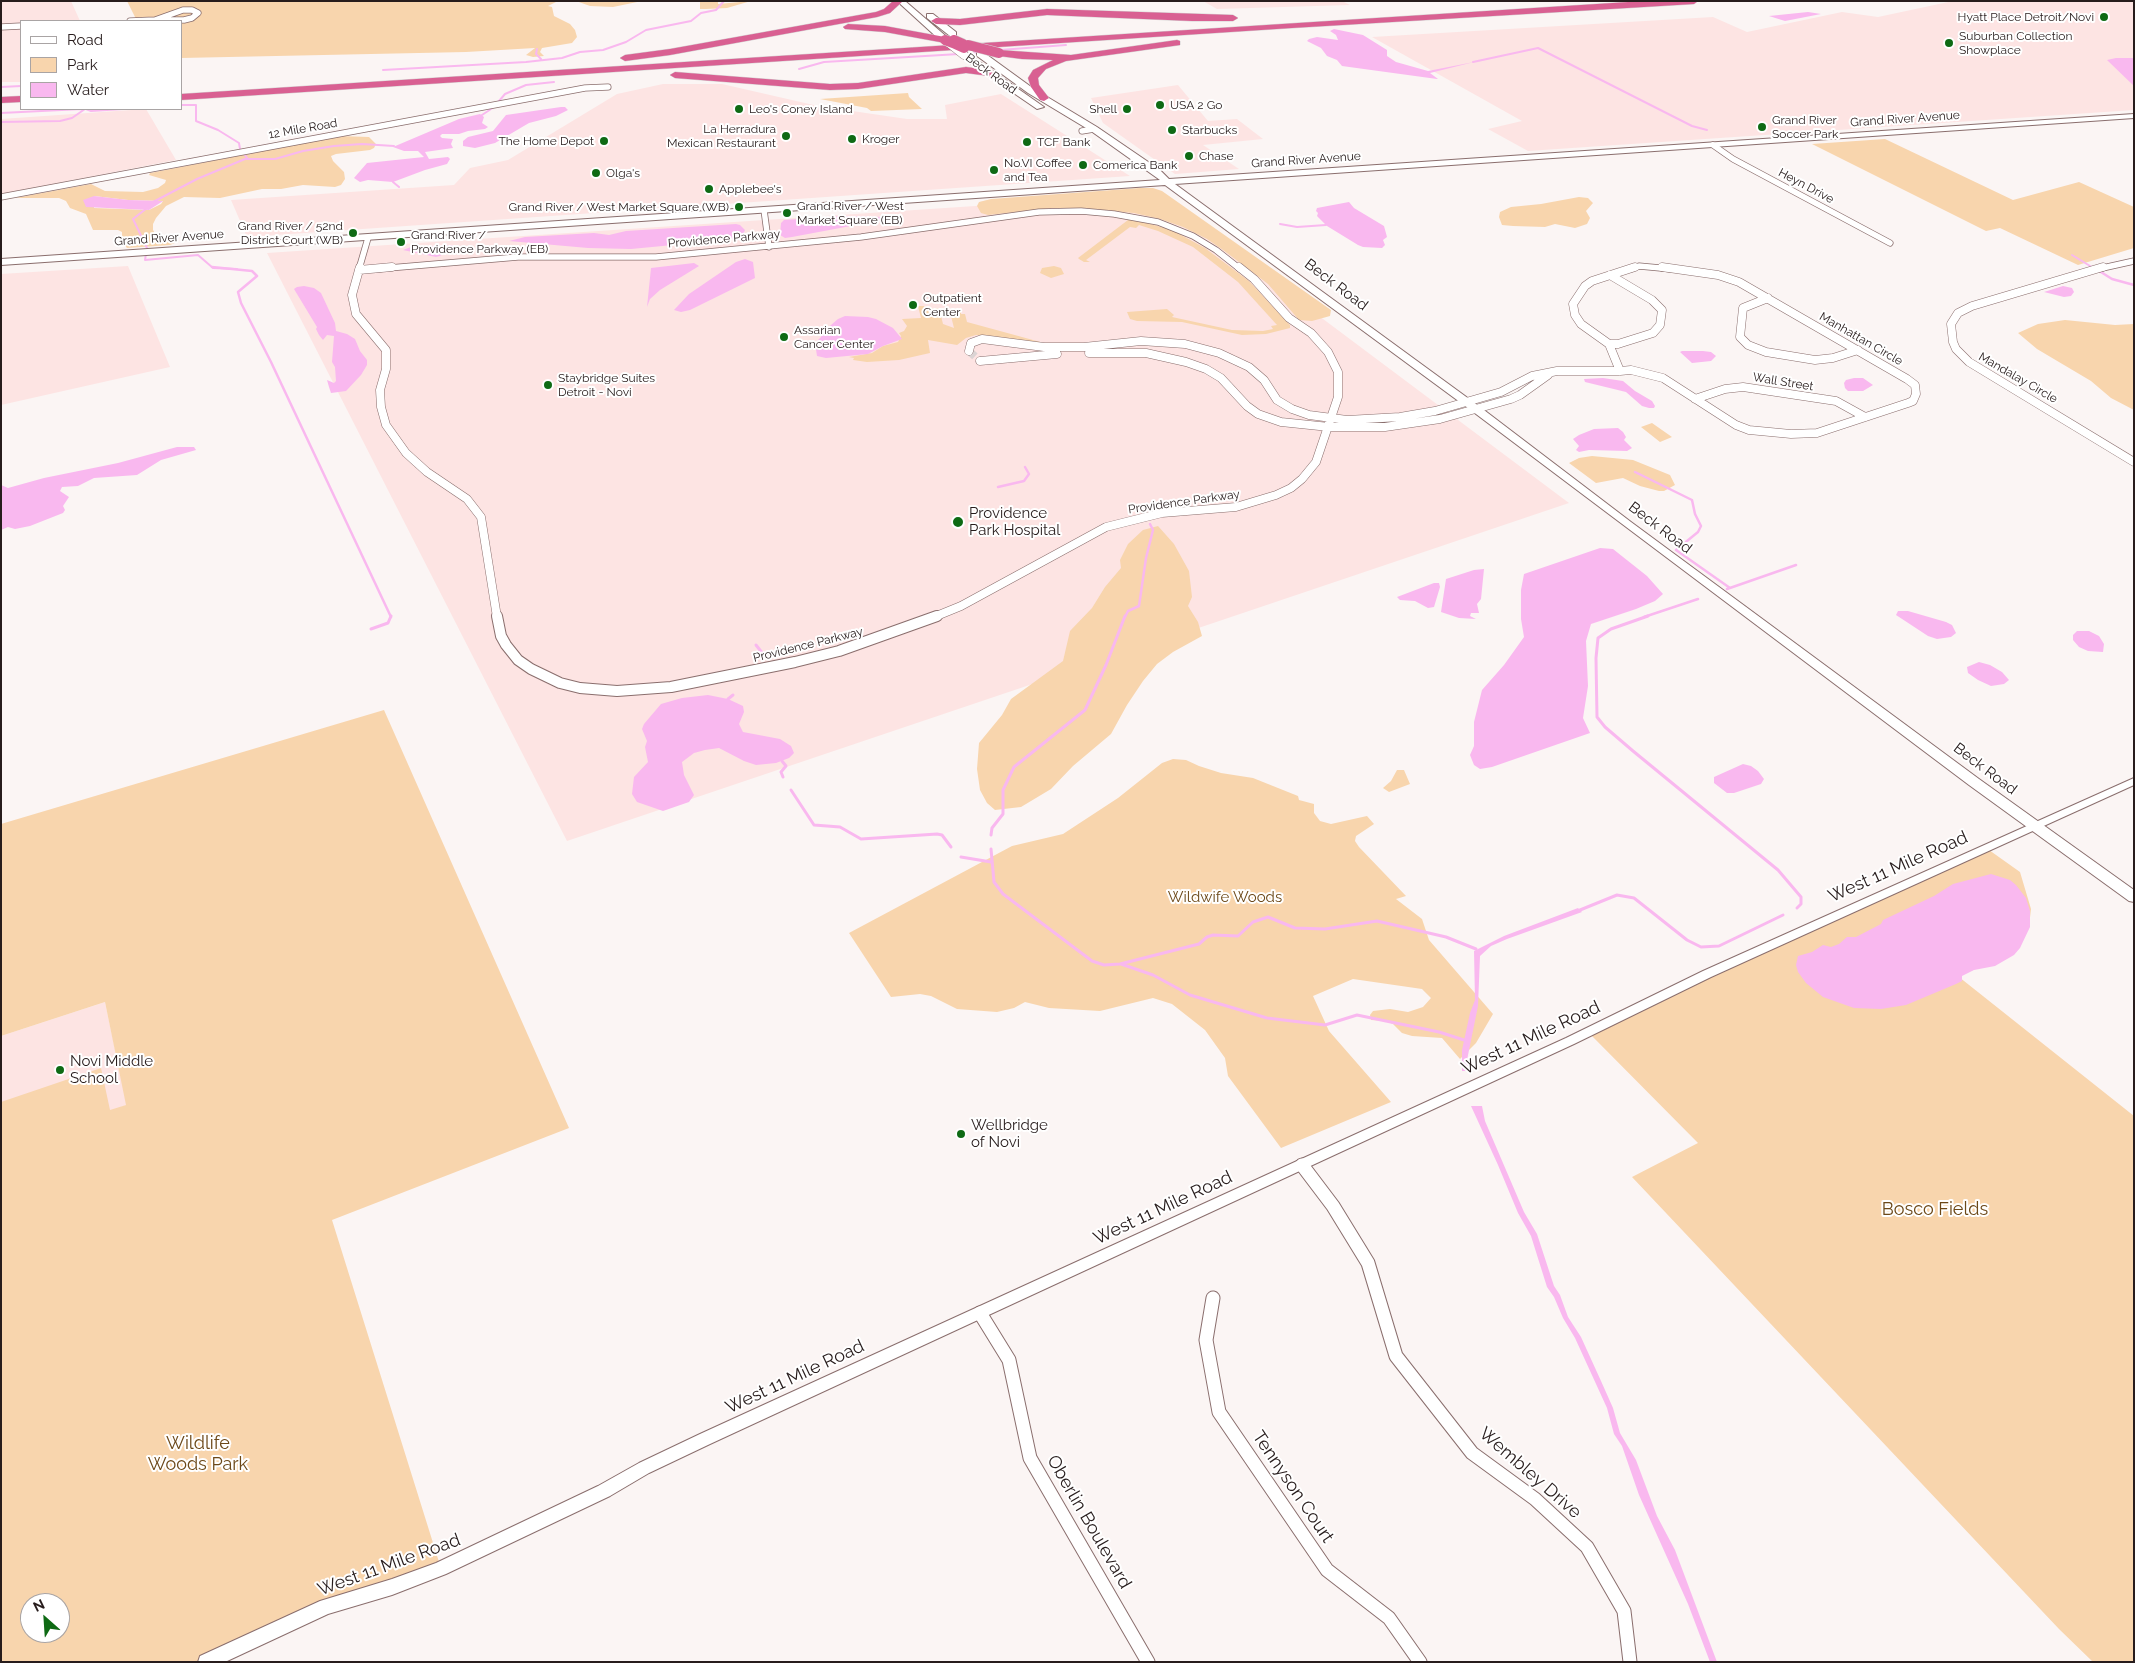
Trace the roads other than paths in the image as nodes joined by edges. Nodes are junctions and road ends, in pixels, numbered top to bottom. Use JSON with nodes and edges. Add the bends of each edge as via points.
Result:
{"nodes":[{"id":1,"x":900,"y":1,"type":"edge"},
{"id":2,"x":912,"y":1,"type":"edge"},
{"id":3,"x":1694,"y":1,"type":"edge"},
{"id":4,"x":1581,"y":5,"type":"edge"},
{"id":5,"x":1473,"y":8,"type":"junction"},
{"id":6,"x":1025,"y":14,"type":"junction"},
{"id":7,"x":1279,"y":16,"type":"dead end"},
{"id":8,"x":1240,"y":18,"type":"dead end"},
{"id":9,"x":155,"y":20,"type":"edge"},
{"id":10,"x":936,"y":21,"type":"junction"},
{"id":11,"x":20,"y":26,"type":"edge"},
{"id":12,"x":1,"y":27,"type":"edge"},
{"id":13,"x":770,"y":34,"type":"junction"},
{"id":14,"x":958,"y":42,"type":"junction"},
{"id":15,"x":980,"y":54,"type":"joint"},
{"id":16,"x":1071,"y":58,"type":"junction"},
{"id":17,"x":553,"y":65,"type":"junction"},
{"id":18,"x":989,"y":73,"type":"junction"},
{"id":19,"x":884,"y":83,"type":"junction"},
{"id":20,"x":368,"y":85,"type":"junction"},
{"id":21,"x":608,"y":87,"type":"dead end"},
{"id":22,"x":182,"y":89,"type":"edge"},
{"id":23,"x":182,"y":97,"type":"edge"},
{"id":24,"x":20,"y":98,"type":"edge"},
{"id":25,"x":1044,"y":98,"type":"junction"},
{"id":26,"x":1,"y":99,"type":"edge"},
{"id":27,"x":20,"y":107,"type":"edge"},
{"id":28,"x":1,"y":108,"type":"edge"},
{"id":29,"x":2134,"y":116,"type":"edge"},
{"id":30,"x":1094,"y":129,"type":"junction"},
{"id":31,"x":1082,"y":132,"type":"junction"},
{"id":32,"x":1713,"y":145,"type":"junction"},
{"id":33,"x":1168,"y":183,"type":"junction"},
{"id":34,"x":1,"y":197,"type":"edge"},
{"id":35,"x":764,"y":210,"type":"junction"},
{"id":36,"x":368,"y":238,"type":"junction"},
{"id":37,"x":1890,"y":243,"type":"dead end"},
{"id":38,"x":769,"y":247,"type":"junction"},
{"id":39,"x":1,"y":262,"type":"edge"},
{"id":40,"x":2134,"y":262,"type":"edge"},
{"id":41,"x":359,"y":270,"type":"junction"},
{"id":42,"x":1610,"y":275,"type":"junction"},
{"id":43,"x":1768,"y":298,"type":"junction"},
{"id":44,"x":1609,"y":344,"type":"junction"},
{"id":45,"x":1858,"y":350,"type":"junction"},
{"id":46,"x":970,"y":351,"type":"dead end"},
{"id":47,"x":980,"y":361,"type":"dead end"},
{"id":48,"x":1558,"y":370,"type":"junction"},
{"id":49,"x":1620,"y":371,"type":"junction"},
{"id":50,"x":1523,"y":382,"type":"junction"},
{"id":51,"x":1532,"y":386,"type":"junction"},
{"id":52,"x":1506,"y":390,"type":"junction"},
{"id":53,"x":1517,"y":396,"type":"junction"},
{"id":54,"x":1695,"y":399,"type":"junction"},
{"id":55,"x":1471,"y":405,"type":"junction"},
{"id":56,"x":1865,"y":417,"type":"junction"},
{"id":57,"x":1331,"y":418,"type":"junction"},
{"id":58,"x":1329,"y":427,"type":"junction"},
{"id":59,"x":2134,"y":462,"type":"edge"},
{"id":60,"x":2134,"y":781,"type":"edge"},
{"id":61,"x":2034,"y":826,"type":"junction"},
{"id":62,"x":2134,"y":897,"type":"edge"},
{"id":63,"x":1302,"y":1164,"type":"junction"},
{"id":64,"x":1213,"y":1298,"type":"dead end"},
{"id":65,"x":980,"y":1312,"type":"junction"},
{"id":66,"x":206,"y":1662,"type":"edge"},
{"id":67,"x":1148,"y":1662,"type":"edge"},
{"id":68,"x":1420,"y":1662,"type":"edge"},
{"id":69,"x":1630,"y":1662,"type":"edge"}],
"edges":[{"from":1,"to":13,"type":"highway","via":[[888,11],[877,14]]},
{"from":1,"to":14,"type":"main road","name":"Beck Road"},
{"from":2,"to":10,"type":"main road","name":"Beck Road"},
{"from":3,"to":4,"type":"highway"},
{"from":4,"to":5,"type":"highway"},
{"from":4,"to":16,"type":"highway","via":[[1242,35]]},
{"from":4,"to":20,"type":"highway"},
{"from":5,"to":7,"type":"highway"},
{"from":5,"to":17,"type":"highway"},
{"from":6,"to":8,"type":"highway","via":[[1066,12]]},
{"from":6,"to":10,"type":"highway","via":[[960,22]]},
{"from":6,"to":14,"type":"highway","via":[[990,22]]},
{"from":9,"to":9,"type":"street","via":[[184,20],[198,13],[178,11]]},
{"from":10,"to":14,"type":"main road","name":"Beck Road"},
{"from":11,"to":12,"type":"street"},
{"from":13,"to":14,"type":"highway","via":[[862,27]]},
{"from":13,"to":17,"type":"highway","via":[[670,52]]},
{"from":14,"to":15,"type":"highway"},
{"from":14,"to":16,"type":"highway","bridge":true,"via":[[999,53]]},
{"from":14,"to":18,"type":"main road","name":"Beck Road"},
{"from":14,"to":19,"type":"highway","via":[[944,60],[926,71]]},
{"from":15,"to":25,"type":"main road","name":"Beck Road"},
{"from":16,"to":25,"type":"highway","via":[[1036,72],[1034,85]]},
{"from":17,"to":22,"type":"highway"},
{"from":18,"to":19,"type":"highway","via":[[966,70]]},
{"from":18,"to":31,"type":"main road","name":"Beck Road"},
{"from":19,"to":20,"type":"highway","via":[[830,87],[687,75],[640,75]]},
{"from":20,"to":23,"type":"highway"},
{"from":21,"to":34,"type":"street","name":"12 Mile Road","via":[[585,88]]},
{"from":24,"to":26,"type":"highway"},
{"from":25,"to":30,"type":"main road","name":"Beck Road"},
{"from":27,"to":28,"type":"highway"},
{"from":29,"to":32,"type":"main road","name":"Grand River Avenue"},
{"from":30,"to":31,"type":"street"},
{"from":30,"to":33,"type":"main road","name":"Beck Road"},
{"from":31,"to":33,"type":"main road","name":"Beck Road","via":[[1145,174]]},
{"from":32,"to":33,"type":"main road","name":"Grand River Avenue"},
{"from":32,"to":37,"type":"street","name":"Heyn Drive","via":[[1733,159]]},
{"from":33,"to":35,"type":"main road","name":"Grand River Avenue"},
{"from":33,"to":55,"type":"main road","name":"Beck Road"},
{"from":35,"to":36,"type":"main road","name":"Grand River Avenue"},
{"from":35,"to":38,"type":"street"},
{"from":36,"to":39,"type":"main road","name":"Grand River Avenue"},
{"from":36,"to":41,"type":"street","name":"Providence Parkway"},
{"from":38,"to":41,"type":"street","name":"Providence Parkway","via":[[656,257],[526,257]]},
{"from":38,"to":57,"type":"street","name":"Providence Parkway","via":[[1040,212],[1096,212],[1158,222],[1193,236],[1216,250],[1254,279],[1290,318],[1322,344],[1338,372],[1338,397]]},
{"from":40,"to":59,"type":"street","name":"Mandalay Circle","via":[[2107,266],[1972,306],[1958,313],[1951,324],[1956,349],[1973,365]]},
{"from":41,"to":58,"type":"street","name":"Providence Parkway","via":[[352,296],[354,309],[386,350],[386,369],[380,390],[386,425],[406,453],[427,472],[467,499],[481,517],[498,621],[506,645],[518,660],[531,669],[560,683],[580,688],[617,691],[671,687],[795,662],[874,640],[981,596],[1106,527],[1162,513],[1236,507],[1291,488],[1316,462]]},
{"from":42,"to":43,"type":"street","name":"Manhattan Circle","via":[[1646,266],[1699,273],[1734,280]]},
{"from":42,"to":44,"type":"street","name":"Manhattan Circle","via":[[1588,283],[1573,304],[1581,324]]},
{"from":42,"to":44,"type":"street","via":[[1652,300],[1662,310],[1660,325],[1653,333]]},
{"from":43,"to":45,"type":"street","name":"Manhattan Circle"},
{"from":43,"to":45,"type":"street","via":[[1743,308],[1740,337],[1748,345],[1760,351],[1815,360]]},
{"from":44,"to":49,"type":"street"},
{"from":45,"to":56,"type":"street","name":"Manhattan Circle","via":[[1916,387],[1913,401]]},
{"from":46,"to":57,"type":"street","via":[[969,345],[982,340],[1044,347],[1141,341],[1185,344],[1219,353],[1249,367],[1264,380],[1277,400],[1292,409]]},
{"from":47,"to":58,"type":"street","via":[[1030,355],[1115,352],[1161,356],[1214,374],[1258,414],[1281,422]]},
{"from":48,"to":49,"type":"street","name":"Manhattan Circle"},
{"from":48,"to":50,"type":"street","name":"Manhattan Circle","via":[[1538,374]]},
{"from":48,"to":51,"type":"street"},
{"from":49,"to":54,"type":"street","name":"Manhattan Circle","via":[[1655,375]]},
{"from":50,"to":51,"type":"street"},
{"from":50,"to":52,"type":"street","name":"Manhattan Circle"},
{"from":51,"to":53,"type":"street"},
{"from":52,"to":53,"type":"street"},
{"from":52,"to":55,"type":"street","name":"Manhattan Circle"},
{"from":53,"to":55,"type":"street"},
{"from":54,"to":56,"type":"street","name":"Wall Street","via":[[1742,387],[1836,401]]},
{"from":54,"to":56,"type":"street","name":"Manhattan Circle","via":[[1741,428],[1791,434],[1817,433]]},
{"from":55,"to":57,"type":"street","via":[[1400,417]]},
{"from":55,"to":58,"type":"street","via":[[1440,419],[1408,425]]},
{"from":55,"to":61,"type":"main road","name":"Beck Road"},
{"from":57,"to":58,"type":"street","name":"Providence Parkway"},
{"from":60,"to":61,"type":"street","name":"West 11 Mile Road"},
{"from":61,"to":62,"type":"main road","name":"Beck Road"},
{"from":61,"to":63,"type":"street","name":"West 11 Mile Road","via":[[1707,974],[1570,1042]]},
{"from":63,"to":65,"type":"street","name":"West 11 Mile Road"},
{"from":63,"to":69,"type":"street","name":"Wembley Drive","via":[[1368,1263],[1396,1356],[1472,1453],[1536,1499],[1586,1547],[1624,1611]]},
{"from":64,"to":68,"type":"street","name":"Tennyson Court","via":[[1206,1340],[1219,1412],[1327,1570],[1389,1618]]},
{"from":65,"to":66,"type":"street","name":"West 11 Mile Road","via":[[644,1468],[604,1491],[440,1569],[326,1607]]},
{"from":65,"to":67,"type":"street","name":"Oberlin Boulevard","via":[[1009,1360],[1030,1458]]}]}
